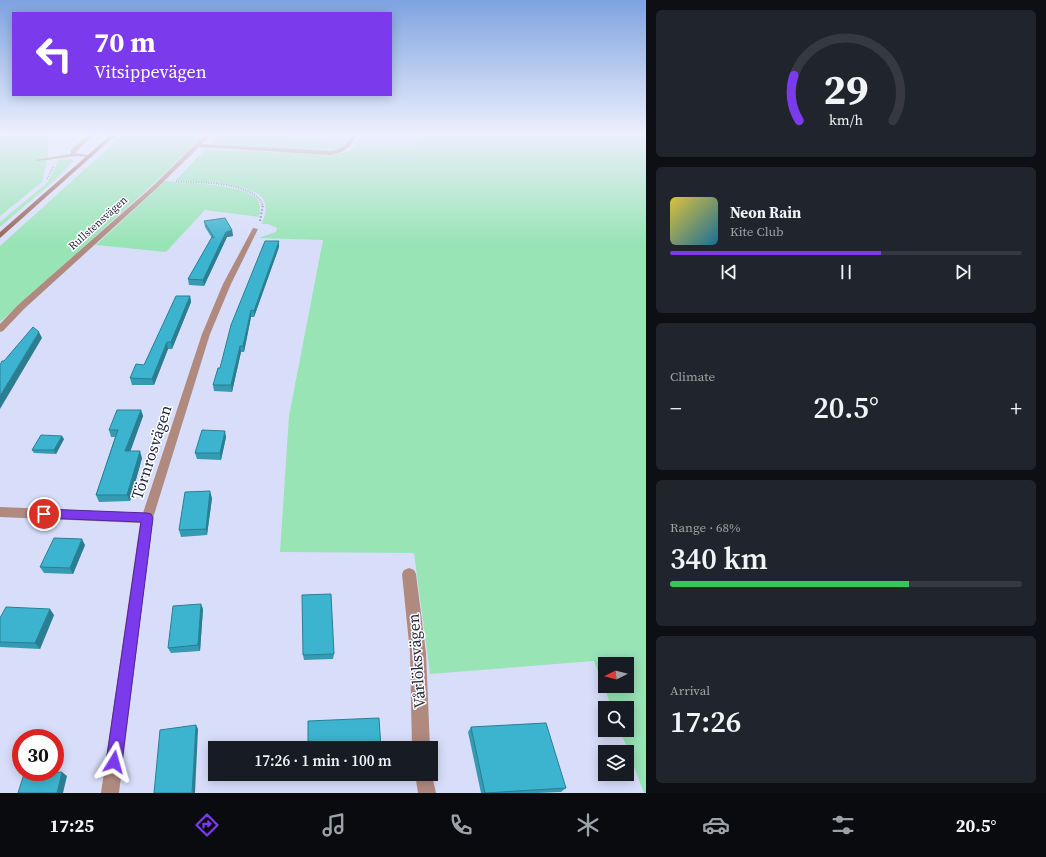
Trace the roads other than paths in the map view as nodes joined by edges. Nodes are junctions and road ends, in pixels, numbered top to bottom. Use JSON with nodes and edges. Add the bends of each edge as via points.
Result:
{"nodes":[{"id":1,"x":75,"y":170,"type":"edge"},
{"id":2,"x":172,"y":170,"type":"edge"},
{"id":3,"x":255,"y":229,"type":"road end"},
{"id":4,"x":0,"y":236,"type":"edge"},
{"id":5,"x":0,"y":329,"type":"edge"},
{"id":6,"x":0,"y":512,"type":"edge"},
{"id":7,"x":147,"y":518,"type":"junction"},
{"id":8,"x":409,"y":574,"type":"dead end"},
{"id":9,"x":421,"y":741,"type":"edge"},
{"id":10,"x":425,"y":781,"type":"edge"},
{"id":11,"x":110,"y":793,"type":"edge"},
{"id":12,"x":427,"y":793,"type":"edge"}],
"edges":[{"from":1,"to":4,"type":"main road"},
{"from":2,"to":5,"type":"street","name":"Rullstensvägen"},
{"from":3,"to":7,"type":"street","name":"Törnrosvägen","via":[[227,284],[206,334]]},
{"from":6,"to":7,"type":"street"},
{"from":7,"to":11,"type":"street","name":"Törnrosvägen"},
{"from":8,"to":9,"type":"street","name":"Vårlöksvägen","via":[[418,653]]},
{"from":10,"to":12,"type":"street"}]}
